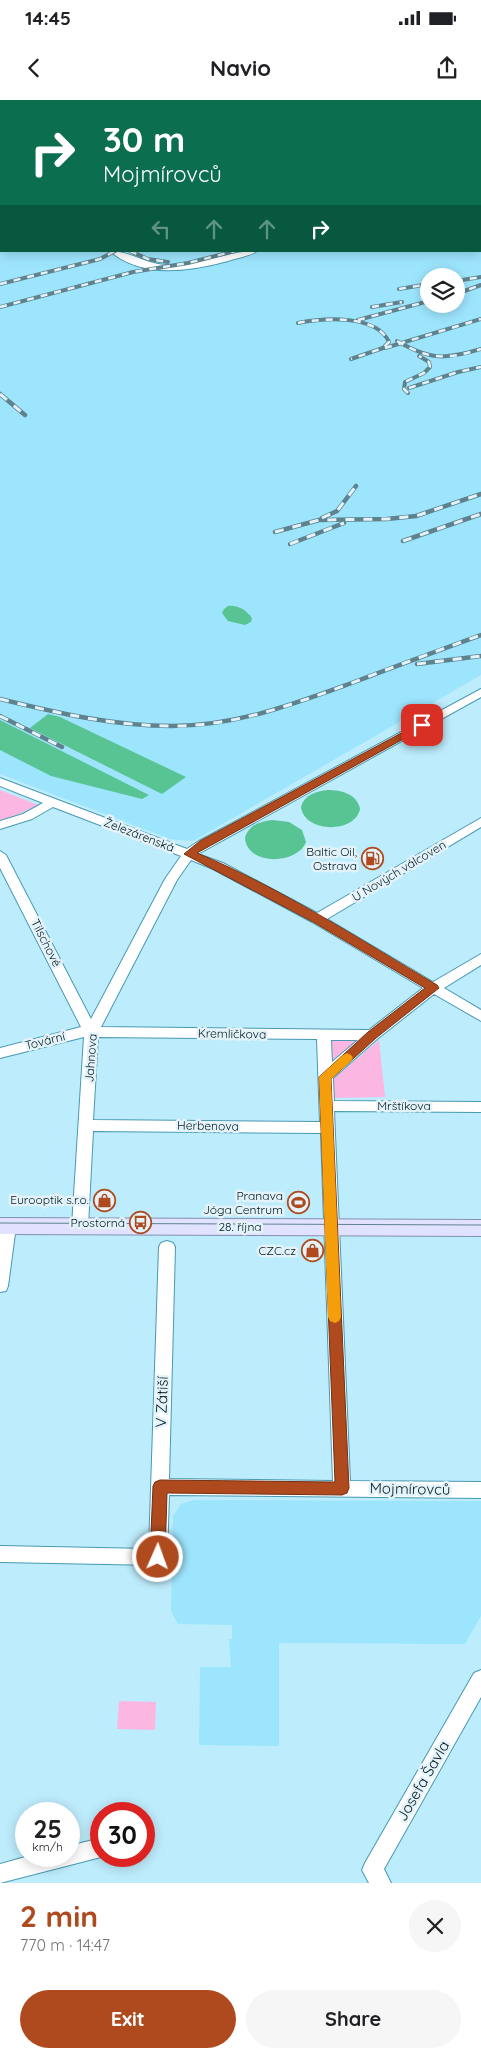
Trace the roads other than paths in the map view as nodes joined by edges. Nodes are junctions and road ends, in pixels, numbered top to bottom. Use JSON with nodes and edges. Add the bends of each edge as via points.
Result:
{"nodes":[{"id":1,"x":116,"y":252,"type":"edge"},
{"id":2,"x":249,"y":252,"type":"edge"},
{"id":3,"x":481,"y":692,"type":"edge"},
{"id":4,"x":0,"y":782,"type":"edge"},
{"id":5,"x":52,"y":802,"type":"junction"},
{"id":6,"x":481,"y":822,"type":"edge"},
{"id":7,"x":0,"y":826,"type":"edge"},
{"id":8,"x":189,"y":854,"type":"junction"},
{"id":9,"x":0,"y":855,"type":"edge"},
{"id":10,"x":317,"y":919,"type":"junction"},
{"id":11,"x":481,"y":959,"type":"edge"},
{"id":12,"x":433,"y":988,"type":"junction"},
{"id":13,"x":481,"y":1016,"type":"edge"},
{"id":14,"x":91,"y":1032,"type":"junction"},
{"id":15,"x":324,"y":1035,"type":"junction"},
{"id":16,"x":372,"y":1035,"type":"junction"},
{"id":17,"x":0,"y":1053,"type":"edge"},
{"id":18,"x":325,"y":1077,"type":"junction"},
{"id":19,"x":327,"y":1106,"type":"junction"},
{"id":20,"x":481,"y":1106,"type":"edge"},
{"id":21,"x":87,"y":1125,"type":"junction"},
{"id":22,"x":328,"y":1128,"type":"junction"},
{"id":23,"x":4,"y":1226,"type":"edge"},
{"id":24,"x":80,"y":1226,"type":"junction"},
{"id":25,"x":331,"y":1227,"type":"junction"},
{"id":26,"x":481,"y":1228,"type":"edge"},
{"id":27,"x":167,"y":1247,"type":"dead end"},
{"id":28,"x":0,"y":1286,"type":"edge"},
{"id":29,"x":160,"y":1486,"type":"junction"},
{"id":30,"x":342,"y":1488,"type":"junction"},
{"id":31,"x":481,"y":1490,"type":"edge"},
{"id":32,"x":0,"y":1554,"type":"edge"},
{"id":33,"x":481,"y":1679,"type":"edge"},
{"id":34,"x":26,"y":1867,"type":"edge"},
{"id":35,"x":0,"y":1874,"type":"edge"},
{"id":36,"x":380,"y":1883,"type":"edge"}],
"edges":[{"from":1,"to":2,"type":"street","via":[[145,266],[183,268]]},
{"from":3,"to":8,"type":"street"},
{"from":4,"to":5,"type":"street","name":"Železárenská"},
{"from":5,"to":7,"type":"street","via":[[24,819]]},
{"from":5,"to":8,"type":"street","name":"Železárenská"},
{"from":6,"to":10,"type":"street","name":"U Nových válcoven"},
{"from":8,"to":10,"type":"street","name":"Železárenská"},
{"from":8,"to":14,"type":"street","name":"Jahnova","via":[[171,880]]},
{"from":9,"to":14,"type":"street","name":"Tilschové"},
{"from":10,"to":12,"type":"street","name":"Železárenská"},
{"from":11,"to":12,"type":"street"},
{"from":12,"to":13,"type":"street","name":"Železárenská"},
{"from":12,"to":16,"type":"street"},
{"from":14,"to":15,"type":"street","name":"Kremličkova"},
{"from":14,"to":17,"type":"street","name":"Tovární"},
{"from":14,"to":21,"type":"street","name":"Jahnova"},
{"from":15,"to":16,"type":"street","name":"Kremličkova"},
{"from":15,"to":18,"type":"street"},
{"from":16,"to":18,"type":"street"},
{"from":18,"to":19,"type":"street"},
{"from":19,"to":20,"type":"street","name":"Mrštíkova"},
{"from":19,"to":22,"type":"street"},
{"from":21,"to":22,"type":"street","name":"Herbenova"},
{"from":21,"to":24,"type":"street","name":"Jahnova"},
{"from":22,"to":25,"type":"street"},
{"from":23,"to":24,"type":"main road","name":"28. října"},
{"from":23,"to":28,"type":"street"},
{"from":24,"to":25,"type":"main road","name":"28. října"},
{"from":25,"to":26,"type":"main road","name":"28. října"},
{"from":25,"to":30,"type":"street"},
{"from":27,"to":29,"type":"street","name":"V Zátiší"},
{"from":29,"to":30,"type":"street","name":"Mojmírovců"},
{"from":29,"to":32,"type":"street","name":"V Zátiší","via":[[158,1557]]},
{"from":30,"to":31,"type":"street","name":"Mojmírovců"},
{"from":33,"to":36,"type":"street","name":"Josefa Šavla","via":[[372,1870]]},
{"from":34,"to":35,"type":"street"}]}
